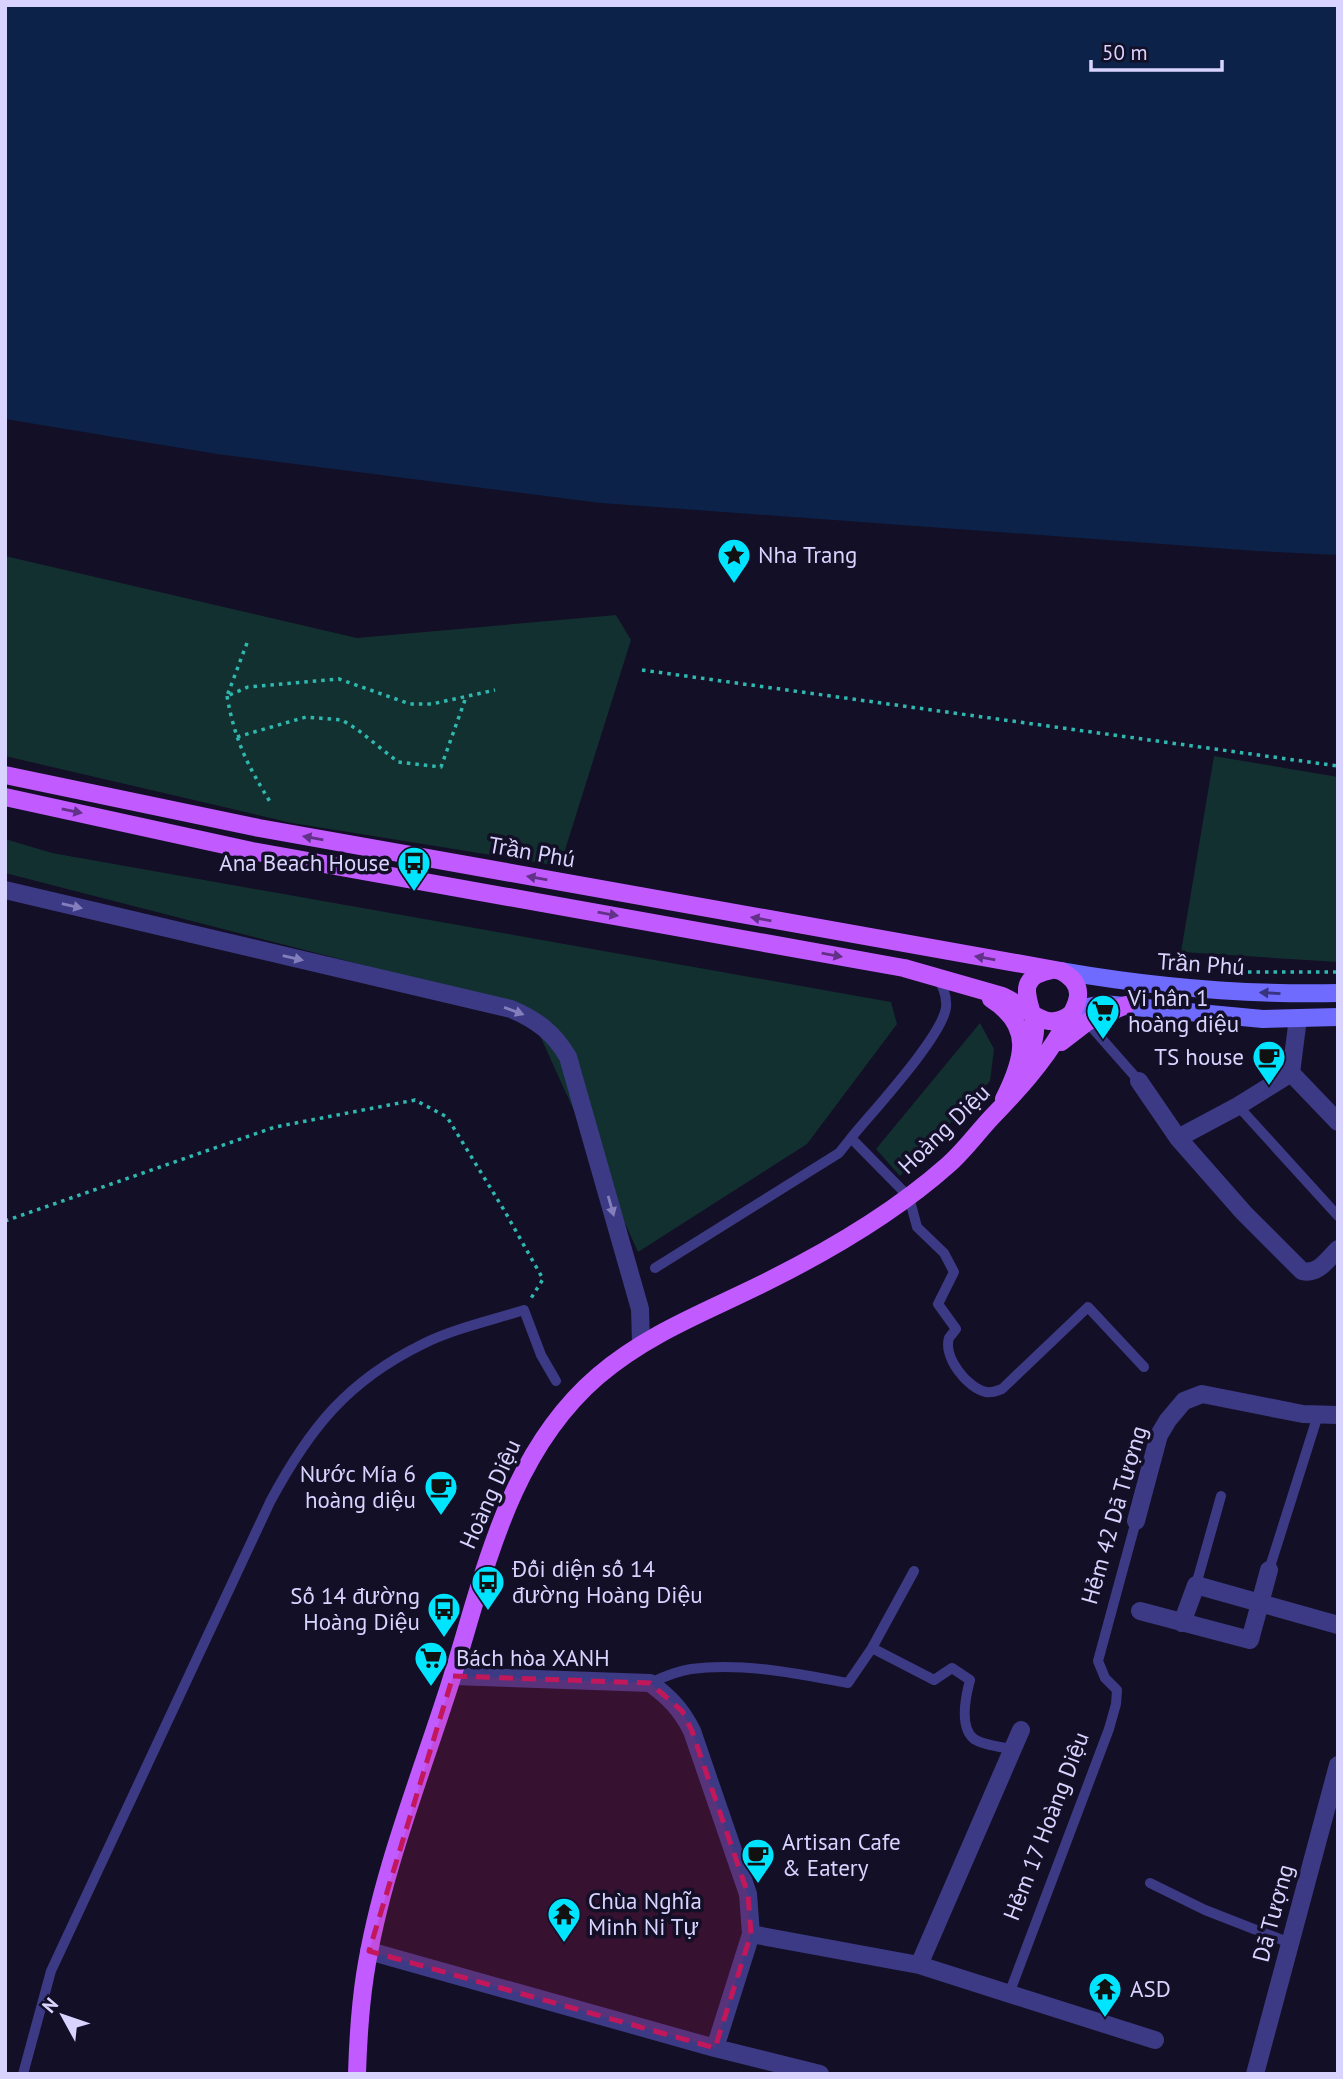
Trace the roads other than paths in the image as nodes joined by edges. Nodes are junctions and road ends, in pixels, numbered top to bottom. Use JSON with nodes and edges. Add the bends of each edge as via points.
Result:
{"nodes":[{"id":1,"x":5,"y":775,"type":"edge"},
{"id":2,"x":5,"y":797,"type":"edge"},
{"id":3,"x":5,"y":890,"type":"edge"},
{"id":4,"x":1057,"y":970,"type":"junction"},
{"id":5,"x":937,"y":978,"type":"junction"},
{"id":6,"x":976,"y":988,"type":"junction"},
{"id":7,"x":1338,"y":993,"type":"edge"},
{"id":8,"x":1032,"y":1015,"type":"junction"},
{"id":9,"x":1338,"y":1017,"type":"edge"},
{"id":10,"x":1079,"y":1018,"type":"junction"},
{"id":11,"x":1298,"y":1018,"type":"junction"},
{"id":12,"x":1291,"y":1073,"type":"junction"},
{"id":13,"x":1139,"y":1080,"type":"joint"},
{"id":14,"x":1004,"y":1100,"type":"junction"},
{"id":15,"x":1238,"y":1106,"type":"junction"},
{"id":16,"x":991,"y":1119,"type":"junction"},
{"id":17,"x":1338,"y":1122,"type":"edge"},
{"id":18,"x":851,"y":1138,"type":"junction"},
{"id":19,"x":1178,"y":1138,"type":"junction"},
{"id":20,"x":908,"y":1197,"type":"junction"},
{"id":21,"x":1338,"y":1216,"type":"edge"},
{"id":22,"x":1338,"y":1249,"type":"edge"},
{"id":23,"x":655,"y":1268,"type":"dead end"},
{"id":24,"x":641,"y":1343,"type":"junction"},
{"id":25,"x":1144,"y":1367,"type":"dead end"},
{"id":26,"x":556,"y":1381,"type":"dead end"},
{"id":27,"x":1318,"y":1415,"type":"junction"},
{"id":28,"x":1338,"y":1415,"type":"edge"},
{"id":29,"x":1221,"y":1496,"type":"dead end"},
{"id":30,"x":1136,"y":1521,"type":"joint"},
{"id":31,"x":1269,"y":1570,"type":"joint"},
{"id":32,"x":914,"y":1572,"type":"dead end"},
{"id":33,"x":1196,"y":1585,"type":"junction"},
{"id":34,"x":1261,"y":1604,"type":"junction"},
{"id":35,"x":1140,"y":1611,"type":"dead end"},
{"id":36,"x":1182,"y":1623,"type":"junction"},
{"id":37,"x":1338,"y":1625,"type":"edge"},
{"id":38,"x":872,"y":1648,"type":"junction"},
{"id":39,"x":453,"y":1676,"type":"junction"},
{"id":40,"x":1105,"y":1678,"type":"joint"},
{"id":41,"x":650,"y":1682,"type":"junction"},
{"id":42,"x":1020,"y":1730,"type":"dead end"},
{"id":43,"x":1012,"y":1749,"type":"junction"},
{"id":44,"x":1338,"y":1765,"type":"edge"},
{"id":45,"x":1150,"y":1883,"type":"dead end"},
{"id":46,"x":751,"y":1934,"type":"junction"},
{"id":47,"x":1290,"y":1943,"type":"junction"},
{"id":48,"x":369,"y":1951,"type":"junction"},
{"id":49,"x":919,"y":1965,"type":"junction"},
{"id":50,"x":1009,"y":1994,"type":"junction"},
{"id":51,"x":1155,"y":2040,"type":"dead end"},
{"id":52,"x":715,"y":2048,"type":"junction"},
{"id":53,"x":23,"y":2074,"type":"edge"},
{"id":54,"x":357,"y":2074,"type":"edge"},
{"id":55,"x":820,"y":2074,"type":"edge"},
{"id":56,"x":1255,"y":2074,"type":"edge"}],
"edges":[{"from":4,"to":1,"type":"main road","name":"Trần Phú","one_way":true,"via":[[259,828]]},
{"from":2,"to":5,"type":"main road","name":"Trần Phú","one_way":true,"via":[[252,850],[904,968]]},
{"from":3,"to":24,"type":"street","one_way":true,"via":[[511,1009],[542,1025],[568,1057],[640,1309]]},
{"from":7,"to":4,"type":"main road","name":"Trần Phú","one_way":true,"via":[[1177,987]]},
{"from":4,"to":8,"type":"main road","via":[[1036,975],[1030,982],[1026,999]]},
{"from":4,"to":10,"type":"main road","via":[[1068,975],[1078,989]]},
{"from":5,"to":6,"type":"main road","name":"Trần Phú"},
{"from":5,"to":18,"type":"lane","via":[[946,1006],[938,1030]]},
{"from":6,"to":8,"type":"main road","name":"Trần Phú","via":[[1016,1002]]},
{"from":6,"to":14,"type":"main road","via":[[1004,1007],[1020,1032],[1020,1062]]},
{"from":8,"to":10,"type":"main road","via":[[1048,1022]]},
{"from":8,"to":14,"type":"main road","name":"Hoàng Diệu","via":[[1031,1049]]},
{"from":9,"to":11,"type":"main road","name":"Trần Phú"},
{"from":10,"to":11,"type":"main road","name":"Trần Phú","via":[[1126,1005],[1223,1016]]},
{"from":10,"to":13,"type":"lane"},
{"from":10,"to":16,"type":"main road","name":"Hoàng Diệu"},
{"from":11,"to":12,"type":"street"},
{"from":12,"to":15,"type":"street"},
{"from":12,"to":17,"type":"street"},
{"from":13,"to":19,"type":"street"},
{"from":14,"to":16,"type":"main road"},
{"from":15,"to":19,"type":"street"},
{"from":15,"to":21,"type":"lane"},
{"from":16,"to":20,"type":"main road","name":"Hoàng Diệu","via":[[950,1163]]},
{"from":18,"to":20,"type":"lane"},
{"from":18,"to":23,"type":"lane","via":[[839,1153]]},
{"from":19,"to":22,"type":"street","via":[[1302,1271],[1317,1270]]},
{"from":20,"to":24,"type":"main road","name":"Hoàng Diệu","via":[[831,1248]]},
{"from":20,"to":25,"type":"lane","via":[[917,1227],[944,1253],[954,1272],[938,1304],[956,1329],[949,1339],[950,1357],[979,1390],[1002,1389],[1088,1307]]},
{"from":24,"to":39,"type":"main road","name":"Hoàng Diệu","via":[[578,1395],[543,1437],[514,1488],[489,1551]]},
{"from":26,"to":53,"type":"lane","via":[[524,1310],[424,1343],[349,1392],[318,1424],[270,1502],[51,1972]]},
{"from":27,"to":28,"type":"street","name":"Hẻm 42 Dã Tượng"},
{"from":27,"to":30,"type":"street","name":"Hẻm 42 Dã Tượng","via":[[1202,1394],[1184,1401],[1159,1435]]},
{"from":27,"to":31,"type":"lane"},
{"from":29,"to":33,"type":"lane"},
{"from":30,"to":40,"type":"lane","name":"Hẻm 42 Dã Tượng","via":[[1098,1661]]},
{"from":31,"to":34,"type":"street"},
{"from":32,"to":38,"type":"lane"},
{"from":33,"to":34,"type":"street"},
{"from":33,"to":36,"type":"street"},
{"from":34,"to":36,"type":"street","via":[[1250,1640]]},
{"from":34,"to":37,"type":"street"},
{"from":35,"to":36,"type":"street"},
{"from":38,"to":41,"type":"lane","via":[[848,1683],[781,1671],[691,1670]]},
{"from":38,"to":43,"type":"lane","via":[[934,1680],[952,1668],[961,1673],[970,1680],[964,1699],[970,1734],[975,1740]]},
{"from":39,"to":41,"type":"street"},
{"from":39,"to":48,"type":"main road","name":"Hoàng Diệu","via":[[397,1847]]},
{"from":40,"to":50,"type":"lane","name":"Hẻm 17 Hoàng Diệu","via":[[1117,1690],[1109,1729]]},
{"from":41,"to":46,"type":"street","via":[[682,1711],[692,1731],[748,1894]]},
{"from":42,"to":43,"type":"street"},
{"from":43,"to":49,"type":"street"},
{"from":44,"to":47,"type":"street","name":"Dã Tượng"},
{"from":45,"to":47,"type":"lane"},
{"from":46,"to":49,"type":"street"},
{"from":46,"to":52,"type":"street"},
{"from":47,"to":56,"type":"street","name":"Dã Tượng"},
{"from":48,"to":52,"type":"street"},
{"from":48,"to":54,"type":"main road","name":"Hoàng Diệu"},
{"from":49,"to":50,"type":"street"},
{"from":50,"to":51,"type":"street"},
{"from":52,"to":55,"type":"street"}]}
